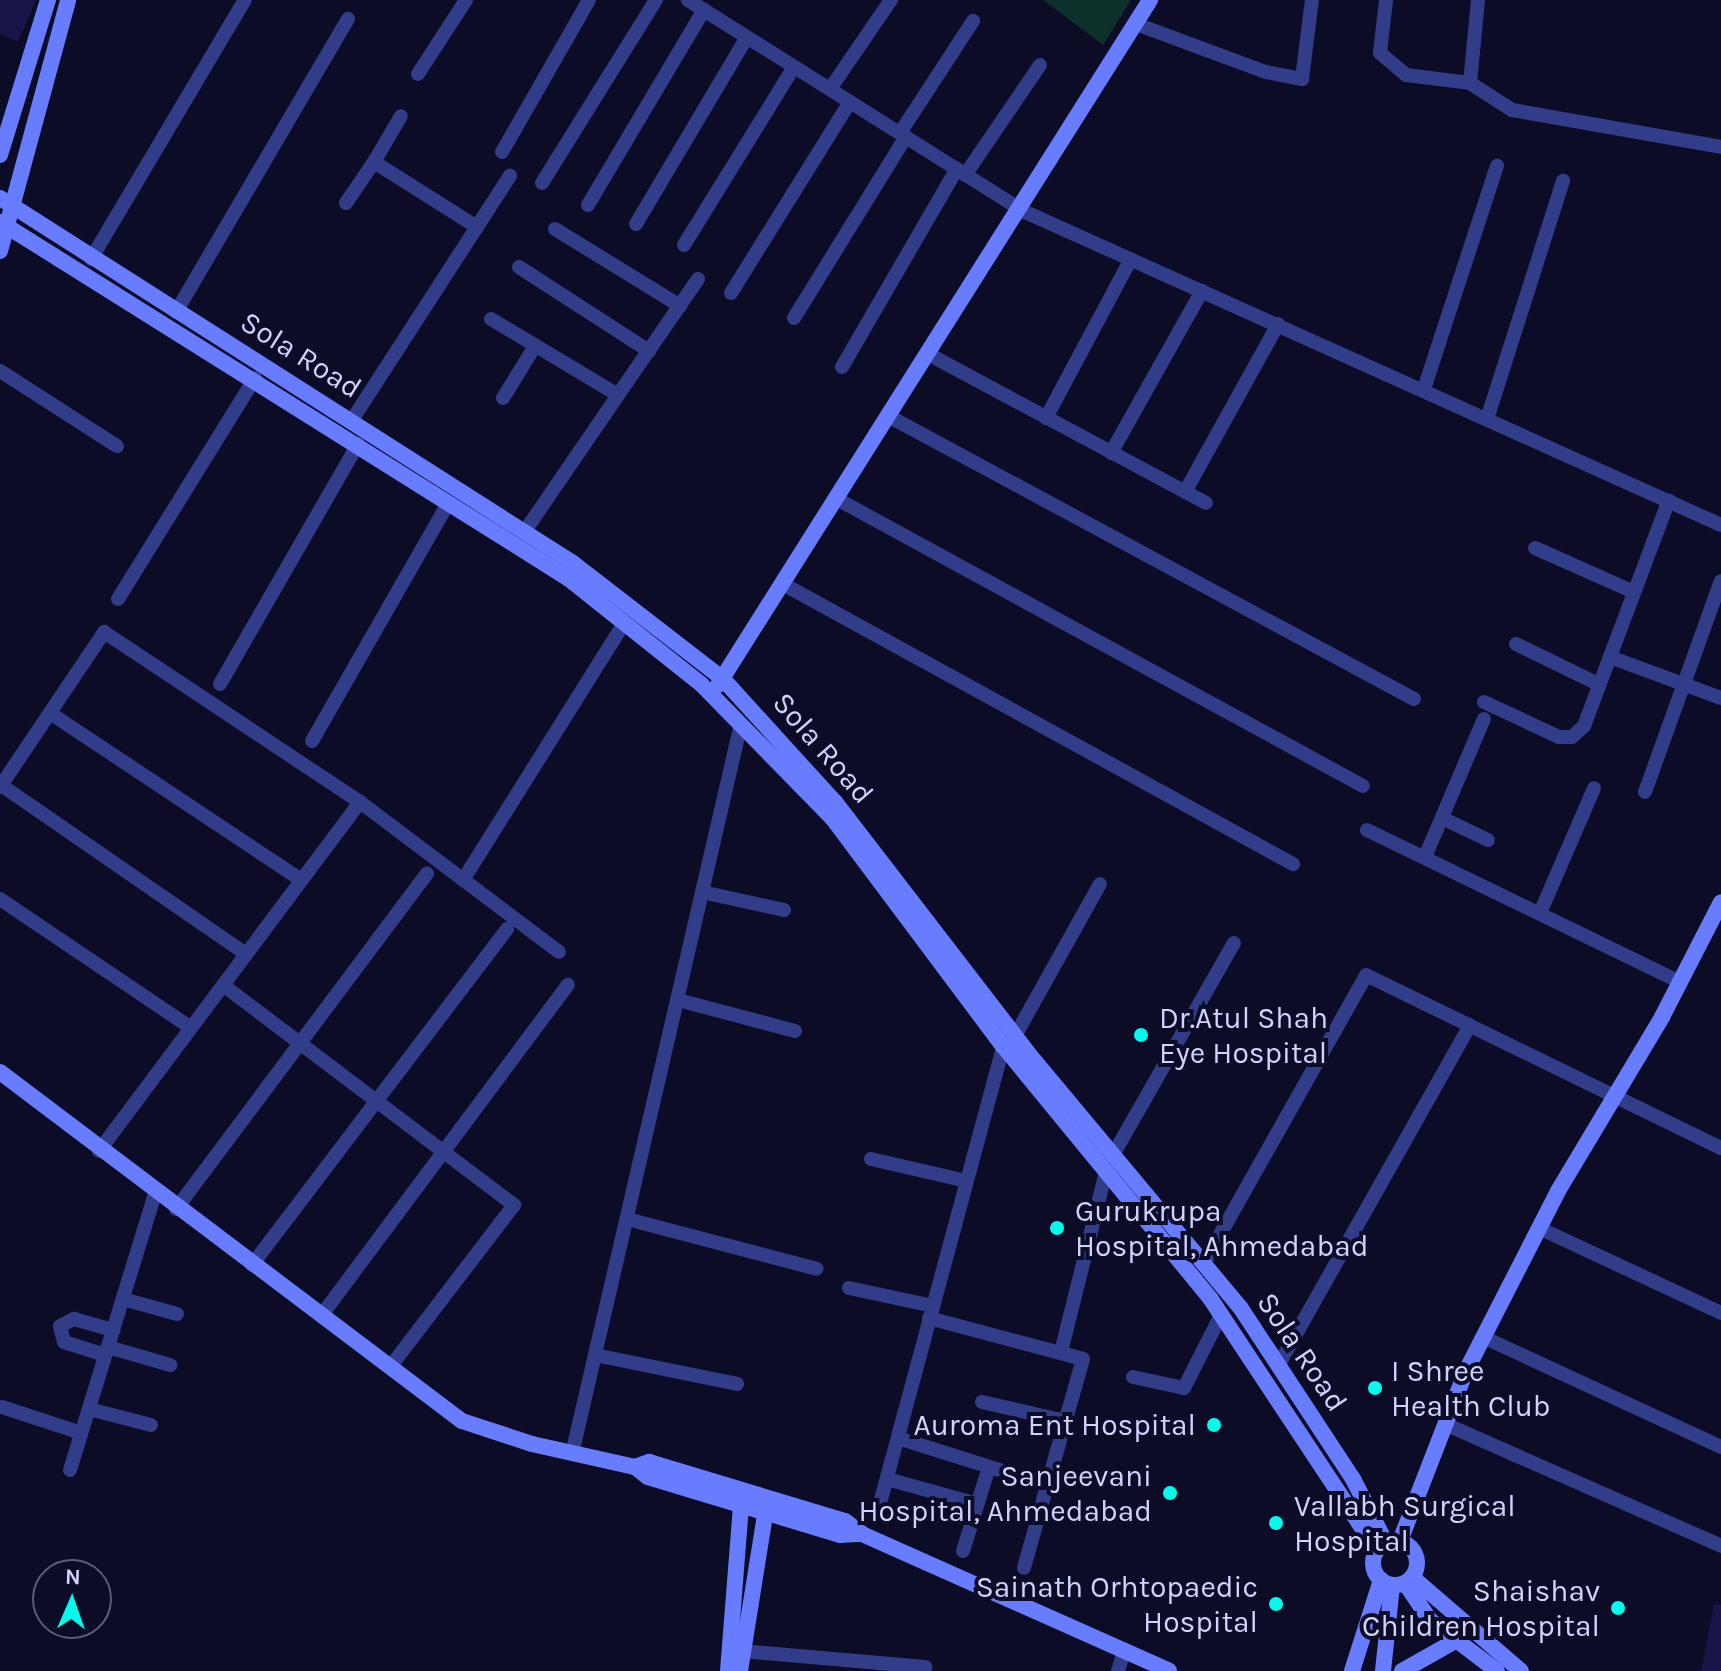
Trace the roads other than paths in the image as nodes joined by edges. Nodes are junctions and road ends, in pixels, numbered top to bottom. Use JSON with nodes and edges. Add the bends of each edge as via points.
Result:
{"nodes":[{"id":1,"x":48,"y":0,"type":"edge"},
{"id":2,"x":68,"y":0,"type":"edge"},
{"id":3,"x":245,"y":0,"type":"edge"},
{"id":4,"x":466,"y":0,"type":"edge"},
{"id":5,"x":589,"y":0,"type":"edge"},
{"id":6,"x":656,"y":0,"type":"edge"},
{"id":7,"x":688,"y":0,"type":"edge"},
{"id":8,"x":891,"y":0,"type":"edge"},
{"id":9,"x":1150,"y":0,"type":"edge"},
{"id":10,"x":1312,"y":0,"type":"edge"},
{"id":11,"x":1386,"y":0,"type":"edge"},
{"id":12,"x":1478,"y":0,"type":"edge"},
{"id":13,"x":704,"y":10,"type":"junction"},
{"id":14,"x":348,"y":19,"type":"dead end"},
{"id":15,"x":973,"y":21,"type":"dead end"},
{"id":16,"x":1136,"y":24,"type":"junction"},
{"id":17,"x":747,"y":37,"type":"junction"},
{"id":18,"x":1040,"y":65,"type":"dead end"},
{"id":19,"x":794,"y":67,"type":"junction"},
{"id":20,"x":418,"y":74,"type":"dead end"},
{"id":21,"x":1470,"y":83,"type":"junction"},
{"id":22,"x":830,"y":89,"type":"junction"},
{"id":23,"x":850,"y":102,"type":"junction"},
{"id":24,"x":401,"y":116,"type":"dead end"},
{"id":25,"x":903,"y":135,"type":"junction"},
{"id":26,"x":1721,"y":147,"type":"edge"},
{"id":27,"x":502,"y":152,"type":"dead end"},
{"id":28,"x":0,"y":155,"type":"edge"},
{"id":29,"x":374,"y":162,"type":"junction"},
{"id":30,"x":1497,"y":166,"type":"dead end"},
{"id":31,"x":961,"y":172,"type":"junction"},
{"id":32,"x":510,"y":176,"type":"dead end"},
{"id":33,"x":1563,"y":181,"type":"dead end"},
{"id":34,"x":542,"y":183,"type":"dead end"},
{"id":35,"x":6,"y":201,"type":"edge"},
{"id":36,"x":346,"y":203,"type":"dead end"},
{"id":37,"x":588,"y":205,"type":"dead end"},
{"id":38,"x":1023,"y":211,"type":"junction"},
{"id":39,"x":2,"y":224,"type":"edge"},
{"id":40,"x":636,"y":224,"type":"dead end"},
{"id":41,"x":477,"y":227,"type":"junction"},
{"id":42,"x":555,"y":229,"type":"dead end"},
{"id":43,"x":684,"y":245,"type":"dead end"},
{"id":44,"x":0,"y":251,"type":"edge"},
{"id":45,"x":91,"y":259,"type":"junction"},
{"id":46,"x":1131,"y":259,"type":"junction"},
{"id":47,"x":519,"y":267,"type":"dead end"},
{"id":48,"x":698,"y":279,"type":"dead end"},
{"id":49,"x":1202,"y":291,"type":"junction"},
{"id":50,"x":731,"y":293,"type":"dead end"},
{"id":51,"x":680,"y":306,"type":"junction"},
{"id":52,"x":176,"y":312,"type":"junction"},
{"id":53,"x":794,"y":318,"type":"dead end"},
{"id":54,"x":491,"y":319,"type":"dead end"},
{"id":55,"x":1278,"y":324,"type":"junction"},
{"id":56,"x":535,"y":346,"type":"junction"},
{"id":57,"x":649,"y":351,"type":"junction"},
{"id":58,"x":930,"y":355,"type":"junction"},
{"id":59,"x":842,"y":367,"type":"dead end"},
{"id":60,"x":0,"y":371,"type":"edge"},
{"id":61,"x":255,"y":378,"type":"junction"},
{"id":62,"x":1424,"y":389,"type":"junction"},
{"id":63,"x":618,"y":395,"type":"junction"},
{"id":64,"x":503,"y":398,"type":"dead end"},
{"id":65,"x":1488,"y":416,"type":"junction"},
{"id":66,"x":890,"y":417,"type":"junction"},
{"id":67,"x":1046,"y":418,"type":"junction"},
{"id":68,"x":352,"y":420,"type":"junction"},
{"id":69,"x":358,"y":444,"type":"junction"},
{"id":70,"x":117,"y":446,"type":"dead end"},
{"id":71,"x":1111,"y":453,"type":"junction"},
{"id":72,"x":1185,"y":492,"type":"junction"},
{"id":73,"x":837,"y":499,"type":"junction"},
{"id":74,"x":1669,"y":500,"type":"junction"},
{"id":75,"x":449,"y":502,"type":"junction"},
{"id":76,"x":1206,"y":503,"type":"dead end"},
{"id":77,"x":1721,"y":525,"type":"edge"},
{"id":78,"x":525,"y":531,"type":"junction"},
{"id":79,"x":1535,"y":548,"type":"dead end"},
{"id":80,"x":1721,"y":581,"type":"edge"},
{"id":81,"x":783,"y":584,"type":"junction"},
{"id":82,"x":1634,"y":592,"type":"junction"},
{"id":83,"x":118,"y":599,"type":"dead end"},
{"id":84,"x":624,"y":623,"type":"junction"},
{"id":85,"x":1516,"y":644,"type":"dead end"},
{"id":86,"x":1610,"y":657,"type":"junction"},
{"id":87,"x":722,"y":678,"type":"junction"},
{"id":88,"x":220,"y":684,"type":"dead end"},
{"id":89,"x":1684,"y":684,"type":"junction"},
{"id":90,"x":1600,"y":685,"type":"junction"},
{"id":91,"x":712,"y":695,"type":"junction"},
{"id":92,"x":1721,"y":698,"type":"edge"},
{"id":93,"x":1414,"y":699,"type":"dead end"},
{"id":94,"x":1484,"y":702,"type":"dead end"},
{"id":95,"x":50,"y":713,"type":"junction"},
{"id":96,"x":1484,"y":719,"type":"dead end"},
{"id":97,"x":741,"y":724,"type":"junction"},
{"id":98,"x":312,"y":741,"type":"dead end"},
{"id":99,"x":1,"y":786,"type":"edge"},
{"id":100,"x":1363,"y":786,"type":"dead end"},
{"id":101,"x":1594,"y":788,"type":"dead end"},
{"id":102,"x":1645,"y":792,"type":"dead end"},
{"id":103,"x":360,"y":802,"type":"junction"},
{"id":104,"x":1442,"y":818,"type":"junction"},
{"id":105,"x":1367,"y":830,"type":"dead end"},
{"id":106,"x":1488,"y":840,"type":"dead end"},
{"id":107,"x":1425,"y":857,"type":"junction"},
{"id":108,"x":1293,"y":864,"type":"dead end"},
{"id":109,"x":427,"y":874,"type":"dead end"},
{"id":110,"x":301,"y":880,"type":"junction"},
{"id":111,"x":463,"y":880,"type":"junction"},
{"id":112,"x":1100,"y":884,"type":"dead end"},
{"id":113,"x":702,"y":892,"type":"junction"},
{"id":114,"x":0,"y":899,"type":"edge"},
{"id":115,"x":1721,"y":902,"type":"edge"},
{"id":116,"x":784,"y":910,"type":"dead end"},
{"id":117,"x":1540,"y":913,"type":"junction"},
{"id":118,"x":507,"y":929,"type":"dead end"},
{"id":119,"x":1234,"y":943,"type":"dead end"},
{"id":120,"x":559,"y":952,"type":"dead end"},
{"id":121,"x":246,"y":954,"type":"junction"},
{"id":122,"x":1680,"y":982,"type":"junction"},
{"id":123,"x":223,"y":985,"type":"junction"},
{"id":124,"x":568,"y":985,"type":"dead end"},
{"id":125,"x":678,"y":1000,"type":"junction"},
{"id":126,"x":1470,"y":1025,"type":"junction"},
{"id":127,"x":191,"y":1028,"type":"junction"},
{"id":128,"x":795,"y":1031,"type":"dead end"},
{"id":129,"x":1009,"y":1041,"type":"junction"},
{"id":130,"x":299,"y":1042,"type":"junction"},
{"id":131,"x":0,"y":1072,"type":"edge"},
{"id":132,"x":1616,"y":1095,"type":"junction"},
{"id":133,"x":375,"y":1098,"type":"junction"},
{"id":134,"x":1721,"y":1148,"type":"edge"},
{"id":135,"x":441,"y":1149,"type":"junction"},
{"id":136,"x":99,"y":1151,"type":"junction"},
{"id":137,"x":1113,"y":1155,"type":"junction"},
{"id":138,"x":871,"y":1159,"type":"dead end"},
{"id":139,"x":1106,"y":1171,"type":"junction"},
{"id":140,"x":966,"y":1181,"type":"junction"},
{"id":141,"x":155,"y":1193,"type":"junction"},
{"id":142,"x":176,"y":1209,"type":"junction"},
{"id":143,"x":627,"y":1219,"type":"junction"},
{"id":144,"x":1539,"y":1228,"type":"junction"},
{"id":145,"x":1204,"y":1263,"type":"junction"},
{"id":146,"x":252,"y":1265,"type":"junction"},
{"id":147,"x":817,"y":1269,"type":"dead end"},
{"id":148,"x":849,"y":1288,"type":"dead end"},
{"id":149,"x":123,"y":1299,"type":"junction"},
{"id":150,"x":931,"y":1312,"type":"junction"},
{"id":151,"x":1721,"y":1313,"type":"edge"},
{"id":152,"x":177,"y":1314,"type":"dead end"},
{"id":153,"x":1221,"y":1315,"type":"junction"},
{"id":154,"x":321,"y":1316,"type":"junction"},
{"id":155,"x":113,"y":1330,"type":"junction"},
{"id":156,"x":1483,"y":1337,"type":"junction"},
{"id":157,"x":107,"y":1351,"type":"junction"},
{"id":158,"x":1061,"y":1352,"type":"junction"},
{"id":159,"x":595,"y":1355,"type":"junction"},
{"id":160,"x":170,"y":1365,"type":"dead end"},
{"id":161,"x":1278,"y":1366,"type":"junction"},
{"id":162,"x":390,"y":1367,"type":"junction"},
{"id":163,"x":1133,"y":1377,"type":"dead end"},
{"id":164,"x":737,"y":1384,"type":"dead end"},
{"id":165,"x":982,"y":1402,"type":"dead end"},
{"id":166,"x":2,"y":1407,"type":"edge"},
{"id":167,"x":89,"y":1409,"type":"junction"},
{"id":168,"x":1065,"y":1421,"type":"junction"},
{"id":169,"x":1445,"y":1424,"type":"junction"},
{"id":170,"x":151,"y":1425,"type":"dead end"},
{"id":171,"x":81,"y":1433,"type":"junction"},
{"id":172,"x":898,"y":1438,"type":"junction"},
{"id":173,"x":1721,"y":1447,"type":"edge"},
{"id":174,"x":572,"y":1454,"type":"junction"},
{"id":175,"x":989,"y":1467,"type":"junction"},
{"id":176,"x":70,"y":1470,"type":"dead end"},
{"id":177,"x":887,"y":1479,"type":"junction"},
{"id":178,"x":1047,"y":1485,"type":"junction"},
{"id":179,"x":741,"y":1494,"type":"junction"},
{"id":180,"x":768,"y":1502,"type":"junction"},
{"id":181,"x":978,"y":1504,"type":"junction"},
{"id":182,"x":879,"y":1507,"type":"dead end"},
{"id":183,"x":1388,"y":1545,"type":"junction"},
{"id":184,"x":1721,"y":1546,"type":"edge"},
{"id":185,"x":963,"y":1551,"type":"dead end"},
{"id":186,"x":1024,"y":1568,"type":"dead end"},
{"id":187,"x":1398,"y":1581,"type":"junction"},
{"id":188,"x":1457,"y":1640,"type":"junction"},
{"id":189,"x":742,"y":1651,"type":"junction"},
{"id":190,"x":1124,"y":1651,"type":"junction"},
{"id":191,"x":925,"y":1667,"type":"dead end"},
{"id":192,"x":728,"y":1671,"type":"edge"},
{"id":193,"x":740,"y":1671,"type":"edge"},
{"id":194,"x":1118,"y":1671,"type":"edge"},
{"id":195,"x":1169,"y":1671,"type":"edge"},
{"id":196,"x":1352,"y":1671,"type":"edge"},
{"id":197,"x":1383,"y":1671,"type":"edge"},
{"id":198,"x":1402,"y":1671,"type":"edge"},
{"id":199,"x":1497,"y":1671,"type":"edge"},
{"id":200,"x":1521,"y":1671,"type":"edge"}],
"edges":[{"from":1,"to":28,"type":"main road"},
{"from":2,"to":35,"type":"main road"},
{"from":3,"to":45,"type":"street"},
{"from":4,"to":20,"type":"street"},
{"from":5,"to":27,"type":"street"},
{"from":6,"to":34,"type":"street"},
{"from":7,"to":13,"type":"street"},
{"from":8,"to":22,"type":"street"},
{"from":9,"to":16,"type":"main road"},
{"from":10,"to":16,"type":"street","via":[[1302,79],[1266,72]]},
{"from":11,"to":21,"type":"street","via":[[1384,62],[1406,75]]},
{"from":12,"to":21,"type":"street"},
{"from":13,"to":17,"type":"street"},
{"from":13,"to":37,"type":"street"},
{"from":14,"to":52,"type":"street"},
{"from":15,"to":25,"type":"street"},
{"from":16,"to":38,"type":"main road"},
{"from":17,"to":19,"type":"street"},
{"from":17,"to":40,"type":"street"},
{"from":18,"to":31,"type":"street"},
{"from":19,"to":22,"type":"street"},
{"from":19,"to":43,"type":"street"},
{"from":21,"to":26,"type":"street","via":[[1512,110]]},
{"from":22,"to":23,"type":"street"},
{"from":23,"to":25,"type":"street"},
{"from":23,"to":50,"type":"street"},
{"from":24,"to":29,"type":"street"},
{"from":25,"to":31,"type":"street"},
{"from":25,"to":53,"type":"street"},
{"from":29,"to":36,"type":"street"},
{"from":29,"to":41,"type":"street"},
{"from":30,"to":62,"type":"street"},
{"from":31,"to":38,"type":"street"},
{"from":31,"to":59,"type":"street"},
{"from":32,"to":41,"type":"street"},
{"from":33,"to":65,"type":"street"},
{"from":35,"to":39,"type":"main road"},
{"from":35,"to":45,"type":"main road","name":"Sola Road"},
{"from":38,"to":46,"type":"street"},
{"from":38,"to":58,"type":"main road"},
{"from":39,"to":44,"type":"main road"},
{"from":39,"to":61,"type":"main road","name":"Sola Road"},
{"from":41,"to":68,"type":"street"},
{"from":42,"to":51,"type":"street"},
{"from":45,"to":52,"type":"main road","name":"Sola Road"},
{"from":46,"to":49,"type":"street"},
{"from":46,"to":67,"type":"street"},
{"from":47,"to":57,"type":"street"},
{"from":48,"to":51,"type":"street"},
{"from":49,"to":55,"type":"street"},
{"from":49,"to":71,"type":"street"},
{"from":51,"to":57,"type":"street"},
{"from":52,"to":68,"type":"main road","name":"Sola Road"},
{"from":54,"to":56,"type":"street"},
{"from":55,"to":62,"type":"street"},
{"from":55,"to":72,"type":"street"},
{"from":56,"to":63,"type":"street"},
{"from":56,"to":64,"type":"street"},
{"from":57,"to":63,"type":"street"},
{"from":58,"to":66,"type":"main road"},
{"from":58,"to":67,"type":"street"},
{"from":60,"to":70,"type":"street"},
{"from":61,"to":69,"type":"main road","name":"Sola Road"},
{"from":61,"to":83,"type":"street"},
{"from":62,"to":65,"type":"street"},
{"from":63,"to":78,"type":"street"},
{"from":65,"to":74,"type":"street"},
{"from":66,"to":73,"type":"main road"},
{"from":66,"to":93,"type":"street"},
{"from":67,"to":71,"type":"street"},
{"from":68,"to":78,"type":"main road","name":"Sola Road"},
{"from":69,"to":75,"type":"main road","name":"Sola Road"},
{"from":69,"to":88,"type":"street"},
{"from":71,"to":72,"type":"street"},
{"from":72,"to":76,"type":"street"},
{"from":73,"to":81,"type":"main road"},
{"from":73,"to":100,"type":"street"},
{"from":74,"to":77,"type":"street"},
{"from":74,"to":82,"type":"street"},
{"from":75,"to":84,"type":"main road","name":"Sola Road"},
{"from":75,"to":98,"type":"street"},
{"from":78,"to":87,"type":"main road","name":"Sola Road"},
{"from":79,"to":82,"type":"street"},
{"from":80,"to":89,"type":"street"},
{"from":81,"to":87,"type":"main road"},
{"from":81,"to":108,"type":"street"},
{"from":82,"to":86,"type":"street"},
{"from":84,"to":91,"type":"main road","name":"Sola Road"},
{"from":84,"to":111,"type":"street"},
{"from":85,"to":90,"type":"street"},
{"from":86,"to":89,"type":"street"},
{"from":86,"to":90,"type":"street"},
{"from":87,"to":91,"type":"main road"},
{"from":87,"to":129,"type":"main road","name":"Sola Road","via":[[835,802]]},
{"from":89,"to":92,"type":"street"},
{"from":89,"to":102,"type":"street"},
{"from":90,"to":94,"type":"street","via":[[1584,726],[1572,737],[1559,737]]},
{"from":91,"to":97,"type":"main road","name":"Sola Road"},
{"from":95,"to":99,"type":"street"},
{"from":95,"to":103,"type":"street","via":[[104,632]]},
{"from":95,"to":110,"type":"street"},
{"from":96,"to":104,"type":"street"},
{"from":97,"to":113,"type":"street"},
{"from":97,"to":129,"type":"main road","name":"Sola Road","via":[[833,819]]},
{"from":99,"to":121,"type":"street"},
{"from":101,"to":117,"type":"street"},
{"from":103,"to":110,"type":"street"},
{"from":103,"to":111,"type":"street"},
{"from":104,"to":106,"type":"street"},
{"from":104,"to":107,"type":"street"},
{"from":105,"to":107,"type":"street"},
{"from":107,"to":117,"type":"street"},
{"from":109,"to":130,"type":"street"},
{"from":110,"to":121,"type":"street"},
{"from":111,"to":120,"type":"street"},
{"from":112,"to":129,"type":"street"},
{"from":113,"to":116,"type":"street"},
{"from":113,"to":125,"type":"street"},
{"from":114,"to":127,"type":"street"},
{"from":115,"to":122,"type":"main road"},
{"from":117,"to":122,"type":"street"},
{"from":118,"to":133,"type":"street"},
{"from":119,"to":137,"type":"street"},
{"from":121,"to":123,"type":"street"},
{"from":122,"to":132,"type":"main road"},
{"from":123,"to":127,"type":"street"},
{"from":123,"to":130,"type":"street"},
{"from":124,"to":135,"type":"street"},
{"from":125,"to":128,"type":"street"},
{"from":125,"to":143,"type":"street"},
{"from":126,"to":132,"type":"street"},
{"from":126,"to":145,"type":"street","via":[[1366,975]]},
{"from":126,"to":161,"type":"street"},
{"from":127,"to":136,"type":"street"},
{"from":129,"to":137,"type":"main road","name":"Sola Road"},
{"from":129,"to":139,"type":"main road","name":"Sola Road"},
{"from":129,"to":140,"type":"street"},
{"from":130,"to":133,"type":"street"},
{"from":130,"to":142,"type":"street"},
{"from":131,"to":136,"type":"main road"},
{"from":132,"to":134,"type":"street"},
{"from":132,"to":144,"type":"main road"},
{"from":133,"to":135,"type":"street"},
{"from":133,"to":146,"type":"street"},
{"from":135,"to":154,"type":"street"},
{"from":135,"to":162,"type":"street","via":[[514,1205]]},
{"from":136,"to":141,"type":"main road"},
{"from":137,"to":145,"type":"main road","name":"Sola Road"},
{"from":138,"to":140,"type":"street"},
{"from":139,"to":153,"type":"main road","name":"Sola Road"},
{"from":139,"to":158,"type":"street"},
{"from":140,"to":150,"type":"street"},
{"from":141,"to":142,"type":"main road"},
{"from":141,"to":149,"type":"street"},
{"from":142,"to":146,"type":"main road"},
{"from":143,"to":147,"type":"street"},
{"from":143,"to":159,"type":"street"},
{"from":144,"to":151,"type":"street"},
{"from":144,"to":156,"type":"main road"},
{"from":145,"to":161,"type":"main road","name":"Sola Road"},
{"from":146,"to":154,"type":"main road"},
{"from":148,"to":150,"type":"street"},
{"from":149,"to":152,"type":"street"},
{"from":149,"to":155,"type":"street"},
{"from":150,"to":158,"type":"street"},
{"from":150,"to":172,"type":"street"},
{"from":153,"to":163,"type":"street","via":[[1184,1388]]},
{"from":153,"to":183,"type":"main road","name":"Sola Road"},
{"from":154,"to":162,"type":"main road"},
{"from":155,"to":157,"type":"street"},
{"from":155,"to":157,"type":"street","via":[[74,1319],[60,1326],[64,1342]]},
{"from":156,"to":169,"type":"main road"},
{"from":156,"to":173,"type":"street"},
{"from":157,"to":160,"type":"street"},
{"from":157,"to":167,"type":"street"},
{"from":158,"to":168,"type":"street","via":[[1083,1359]]},
{"from":159,"to":164,"type":"street"},
{"from":159,"to":174,"type":"street"},
{"from":161,"to":183,"type":"main road","name":"Sola Road","via":[[1353,1479]]},
{"from":162,"to":174,"type":"main road","via":[[462,1421]]},
{"from":165,"to":168,"type":"street"},
{"from":166,"to":171,"type":"street"},
{"from":167,"to":170,"type":"street"},
{"from":167,"to":171,"type":"street"},
{"from":168,"to":178,"type":"street"},
{"from":169,"to":183,"type":"main road"},
{"from":169,"to":184,"type":"street"},
{"from":171,"to":176,"type":"street"},
{"from":172,"to":175,"type":"street"},
{"from":172,"to":177,"type":"street"},
{"from":174,"to":179,"type":"main road","via":[[635,1467],[648,1477]]},
{"from":175,"to":178,"type":"street"},
{"from":175,"to":181,"type":"street"},
{"from":177,"to":181,"type":"street"},
{"from":177,"to":182,"type":"street"},
{"from":178,"to":186,"type":"street"},
{"from":179,"to":180,"type":"main road"},
{"from":179,"to":192,"type":"main road"},
{"from":180,"to":189,"type":"main road"},
{"from":180,"to":190,"type":"main road","via":[[845,1521],[862,1534]]},
{"from":181,"to":185,"type":"street"},
{"from":183,"to":187,"type":"main road","via":[[1373,1566]]},
{"from":183,"to":187,"type":"main road","via":[[1416,1556]]},
{"from":187,"to":188,"type":"main road","via":[[1430,1620]]},
{"from":187,"to":196,"type":"main road"},
{"from":187,"to":197,"type":"main road"},
{"from":187,"to":200,"type":"main road"},
{"from":188,"to":198,"type":"main road"},
{"from":188,"to":199,"type":"main road"},
{"from":189,"to":191,"type":"street"},
{"from":189,"to":193,"type":"main road"},
{"from":190,"to":194,"type":"street"},
{"from":190,"to":195,"type":"main road"}]}
